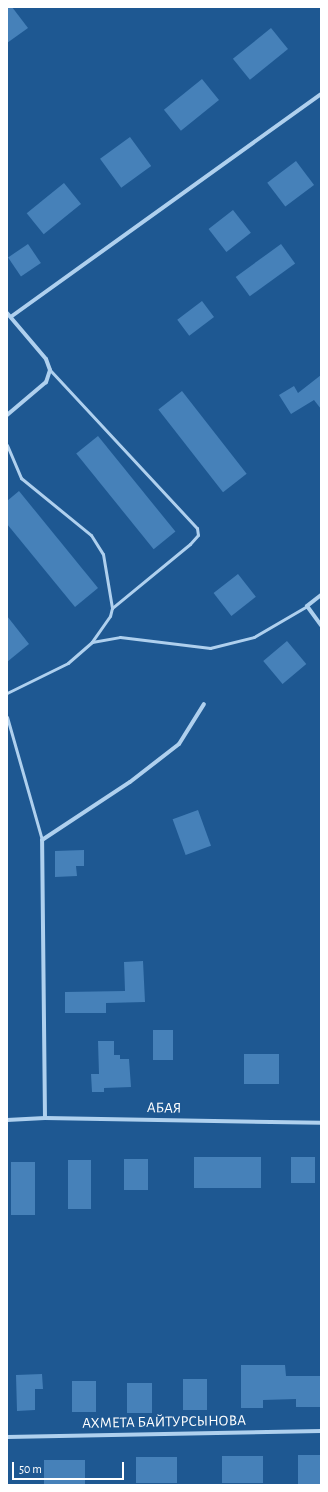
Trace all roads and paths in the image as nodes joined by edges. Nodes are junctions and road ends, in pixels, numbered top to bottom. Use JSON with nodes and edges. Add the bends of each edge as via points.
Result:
{"nodes":[{"id":1,"x":321,"y":94,"type":"edge"},
{"id":2,"x":7,"y":312,"type":"edge"},
{"id":3,"x":12,"y":316,"type":"junction"},
{"id":4,"x":50,"y":370,"type":"junction"},
{"id":5,"x":7,"y":414,"type":"edge"},
{"id":6,"x":7,"y":445,"type":"edge"},
{"id":7,"x":321,"y":595,"type":"edge"},
{"id":8,"x":307,"y":606,"type":"junction"},
{"id":9,"x":112,"y":608,"type":"junction"},
{"id":10,"x":321,"y":625,"type":"edge"},
{"id":11,"x":92,"y":642,"type":"junction"},
{"id":12,"x":7,"y":693,"type":"edge"},
{"id":13,"x":204,"y":704,"type":"dead end"},
{"id":14,"x":7,"y":717,"type":"edge"},
{"id":15,"x":42,"y":840,"type":"junction"},
{"id":16,"x":45,"y":1118,"type":"junction"},
{"id":17,"x":7,"y":1120,"type":"edge"},
{"id":18,"x":321,"y":1123,"type":"edge"},
{"id":19,"x":321,"y":1431,"type":"edge"},
{"id":20,"x":7,"y":1437,"type":"edge"}],
"edges":[{"from":1,"to":3,"type":"street"},
{"from":2,"to":3,"type":"street"},
{"from":3,"to":4,"type":"street","via":[[46,359]]},
{"from":4,"to":5,"type":"street","via":[[46,382]]},
{"from":4,"to":9,"type":"lane","via":[[197,528],[198,535],[190,544]]},
{"from":6,"to":9,"type":"lane","via":[[21,478],[95,541],[103,554]]},
{"from":7,"to":8,"type":"street"},
{"from":8,"to":10,"type":"street"},
{"from":8,"to":11,"type":"lane","via":[[254,637],[210,648],[120,637]]},
{"from":9,"to":11,"type":"lane","via":[[110,616]]},
{"from":11,"to":12,"type":"lane","via":[[68,664]]},
{"from":13,"to":15,"type":"street","via":[[179,744],[130,782]]},
{"from":14,"to":15,"type":"lane"},
{"from":15,"to":16,"type":"street"},
{"from":16,"to":17,"type":"street","name":"АБАЯ"},
{"from":16,"to":18,"type":"street","name":"АБАЯ"},
{"from":19,"to":20,"type":"street","name":"АХМЕТА БАЙТУРСЫНОВА"}]}
